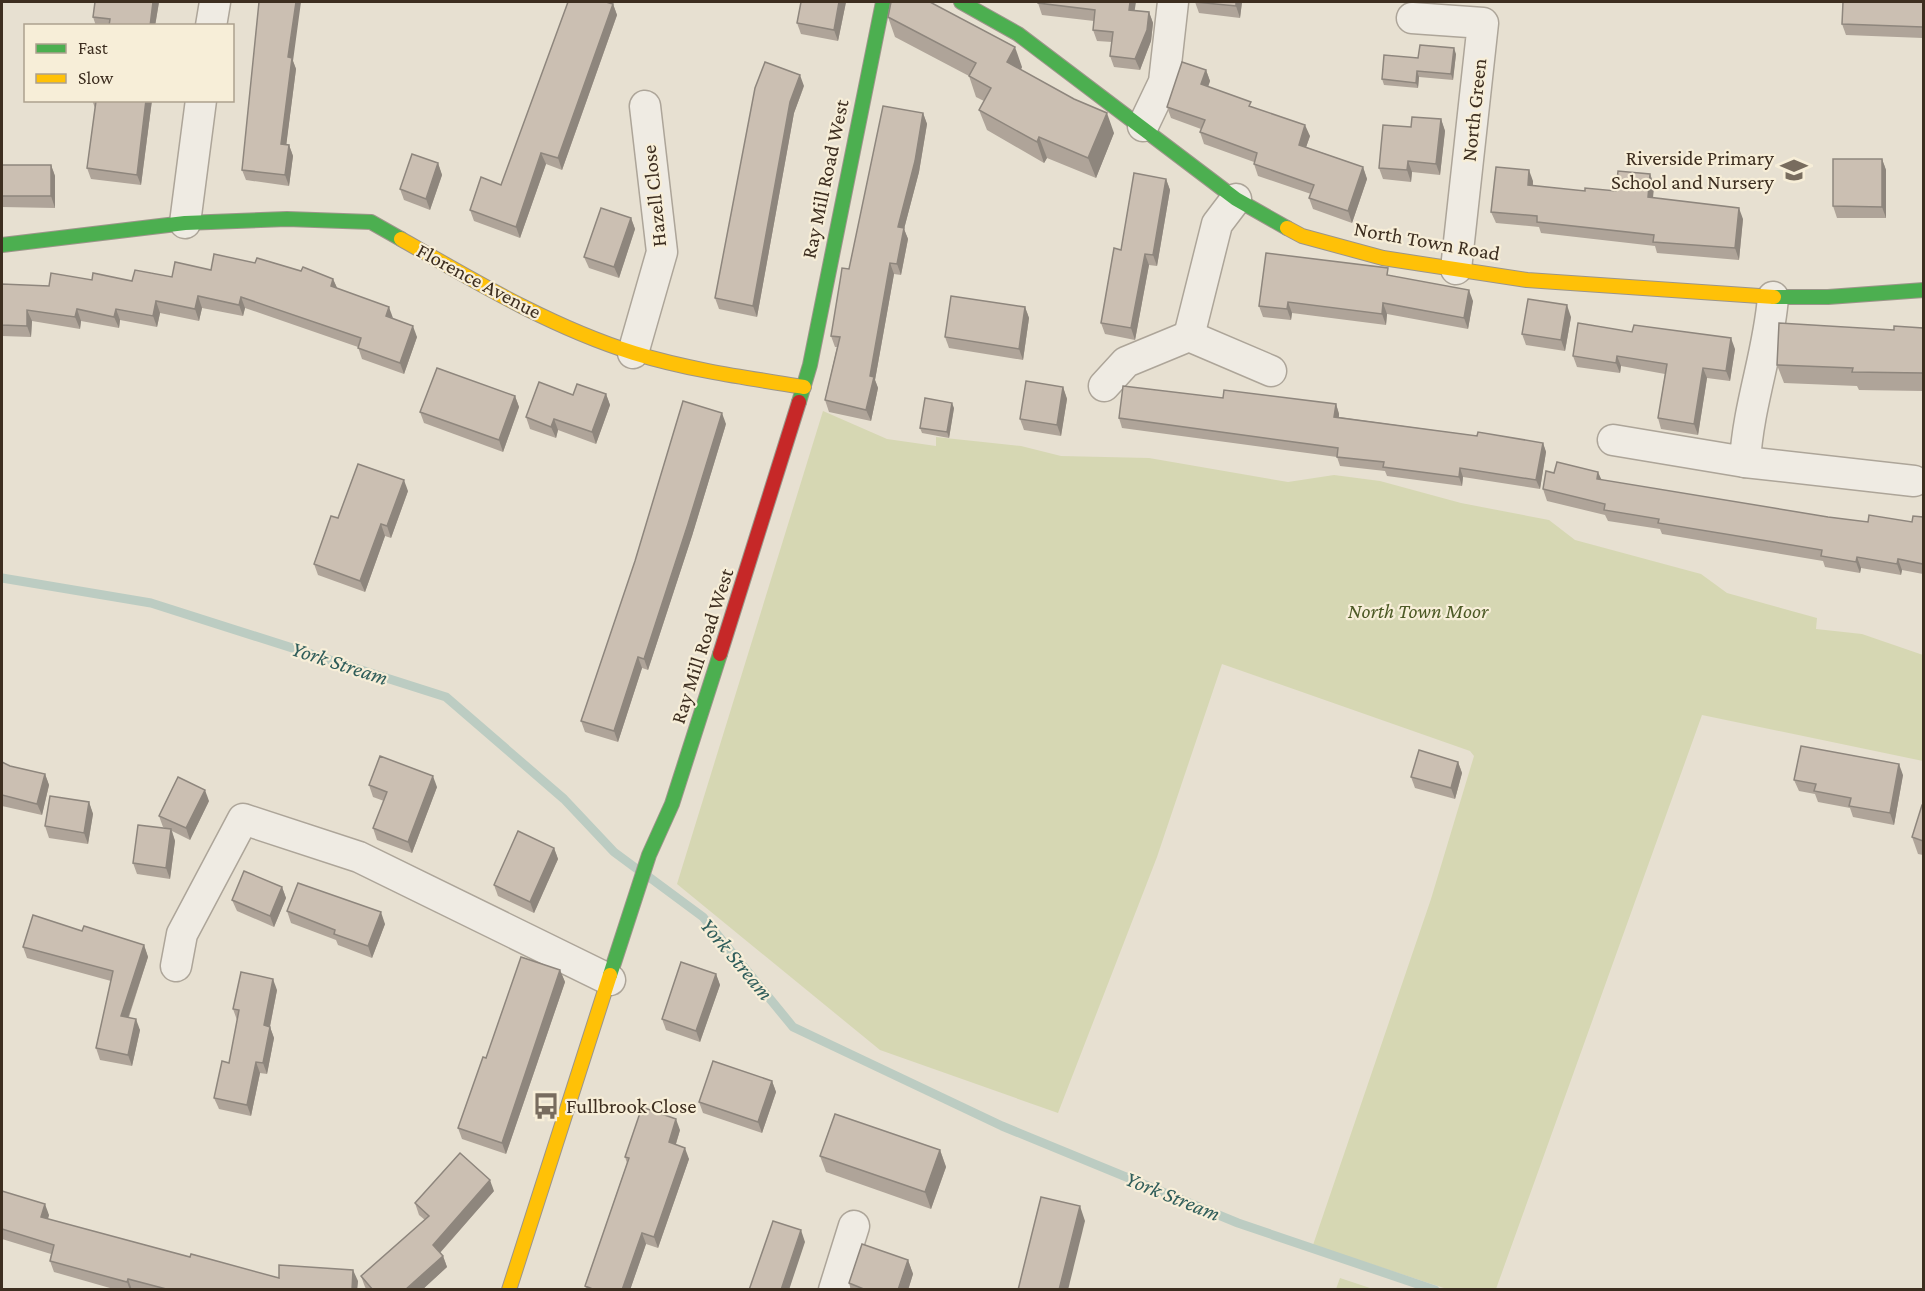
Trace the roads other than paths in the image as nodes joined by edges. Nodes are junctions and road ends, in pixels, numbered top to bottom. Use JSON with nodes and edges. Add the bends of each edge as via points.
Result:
{"nodes":[{"id":1,"x":215,"y":2,"type":"edge"},
{"id":2,"x":883,"y":2,"type":"edge"},
{"id":3,"x":961,"y":2,"type":"edge"},
{"id":4,"x":1173,"y":2,"type":"edge"},
{"id":5,"x":1412,"y":18,"type":"dead end"},
{"id":6,"x":212,"y":24,"type":"edge"},
{"id":7,"x":201,"y":102,"type":"edge"},
{"id":8,"x":645,"y":106,"type":"dead end"},
{"id":9,"x":1143,"y":126,"type":"junction"},
{"id":10,"x":1236,"y":200,"type":"junction"},
{"id":11,"x":185,"y":223,"type":"junction"},
{"id":12,"x":2,"y":245,"type":"edge"},
{"id":13,"x":1456,"y":269,"type":"junction"},
{"id":14,"x":1923,"y":290,"type":"edge"},
{"id":15,"x":1773,"y":297,"type":"junction"},
{"id":16,"x":1189,"y":336,"type":"junction"},
{"id":17,"x":633,"y":354,"type":"junction"},
{"id":18,"x":1271,"y":371,"type":"dead end"},
{"id":19,"x":1104,"y":386,"type":"dead end"},
{"id":20,"x":804,"y":387,"type":"junction"},
{"id":21,"x":1613,"y":440,"type":"dead end"},
{"id":22,"x":1745,"y":462,"type":"junction"},
{"id":23,"x":1914,"y":481,"type":"dead end"},
{"id":24,"x":176,"y":966,"type":"dead end"},
{"id":25,"x":610,"y":980,"type":"junction"},
{"id":26,"x":854,"y":1226,"type":"dead end"},
{"id":27,"x":508,"y":1290,"type":"edge"},
{"id":28,"x":834,"y":1290,"type":"edge"}],
"edges":[{"from":1,"to":6,"type":"street"},
{"from":2,"to":20,"type":"street","name":"Ray Mill Road West"},
{"from":3,"to":9,"type":"street","name":"North Town Road","via":[[1018,34]]},
{"from":4,"to":9,"type":"street","via":[[1164,82]]},
{"from":5,"to":13,"type":"street","name":"North Green","via":[[1484,23]]},
{"from":7,"to":11,"type":"street"},
{"from":8,"to":17,"type":"street","name":"Hazell Close","via":[[662,252]]},
{"from":9,"to":10,"type":"street","name":"North Town Road"},
{"from":10,"to":13,"type":"street","name":"North Town Road","via":[[1302,236],[1383,258]]},
{"from":10,"to":16,"type":"street","via":[[1217,224]]},
{"from":11,"to":12,"type":"street","name":"Florence Avenue"},
{"from":11,"to":17,"type":"street","name":"Florence Avenue","via":[[287,219],[371,222],[517,306]]},
{"from":13,"to":15,"type":"street","name":"North Town Road","via":[[1527,280]]},
{"from":14,"to":15,"type":"street","name":"North Town Road"},
{"from":15,"to":22,"type":"street","via":[[1747,429]]},
{"from":16,"to":18,"type":"street"},
{"from":16,"to":19,"type":"street","via":[[1126,362]]},
{"from":17,"to":20,"type":"street","name":"Florence Avenue","via":[[704,371]]},
{"from":20,"to":25,"type":"street","name":"Ray Mill Road West","via":[[689,754],[649,855]]},
{"from":21,"to":22,"type":"street"},
{"from":22,"to":23,"type":"street"},
{"from":24,"to":25,"type":"street","via":[[182,934],[243,819],[358,857]]},
{"from":25,"to":27,"type":"street","name":"Ray Mill Road West"},
{"from":26,"to":28,"type":"street"}]}
